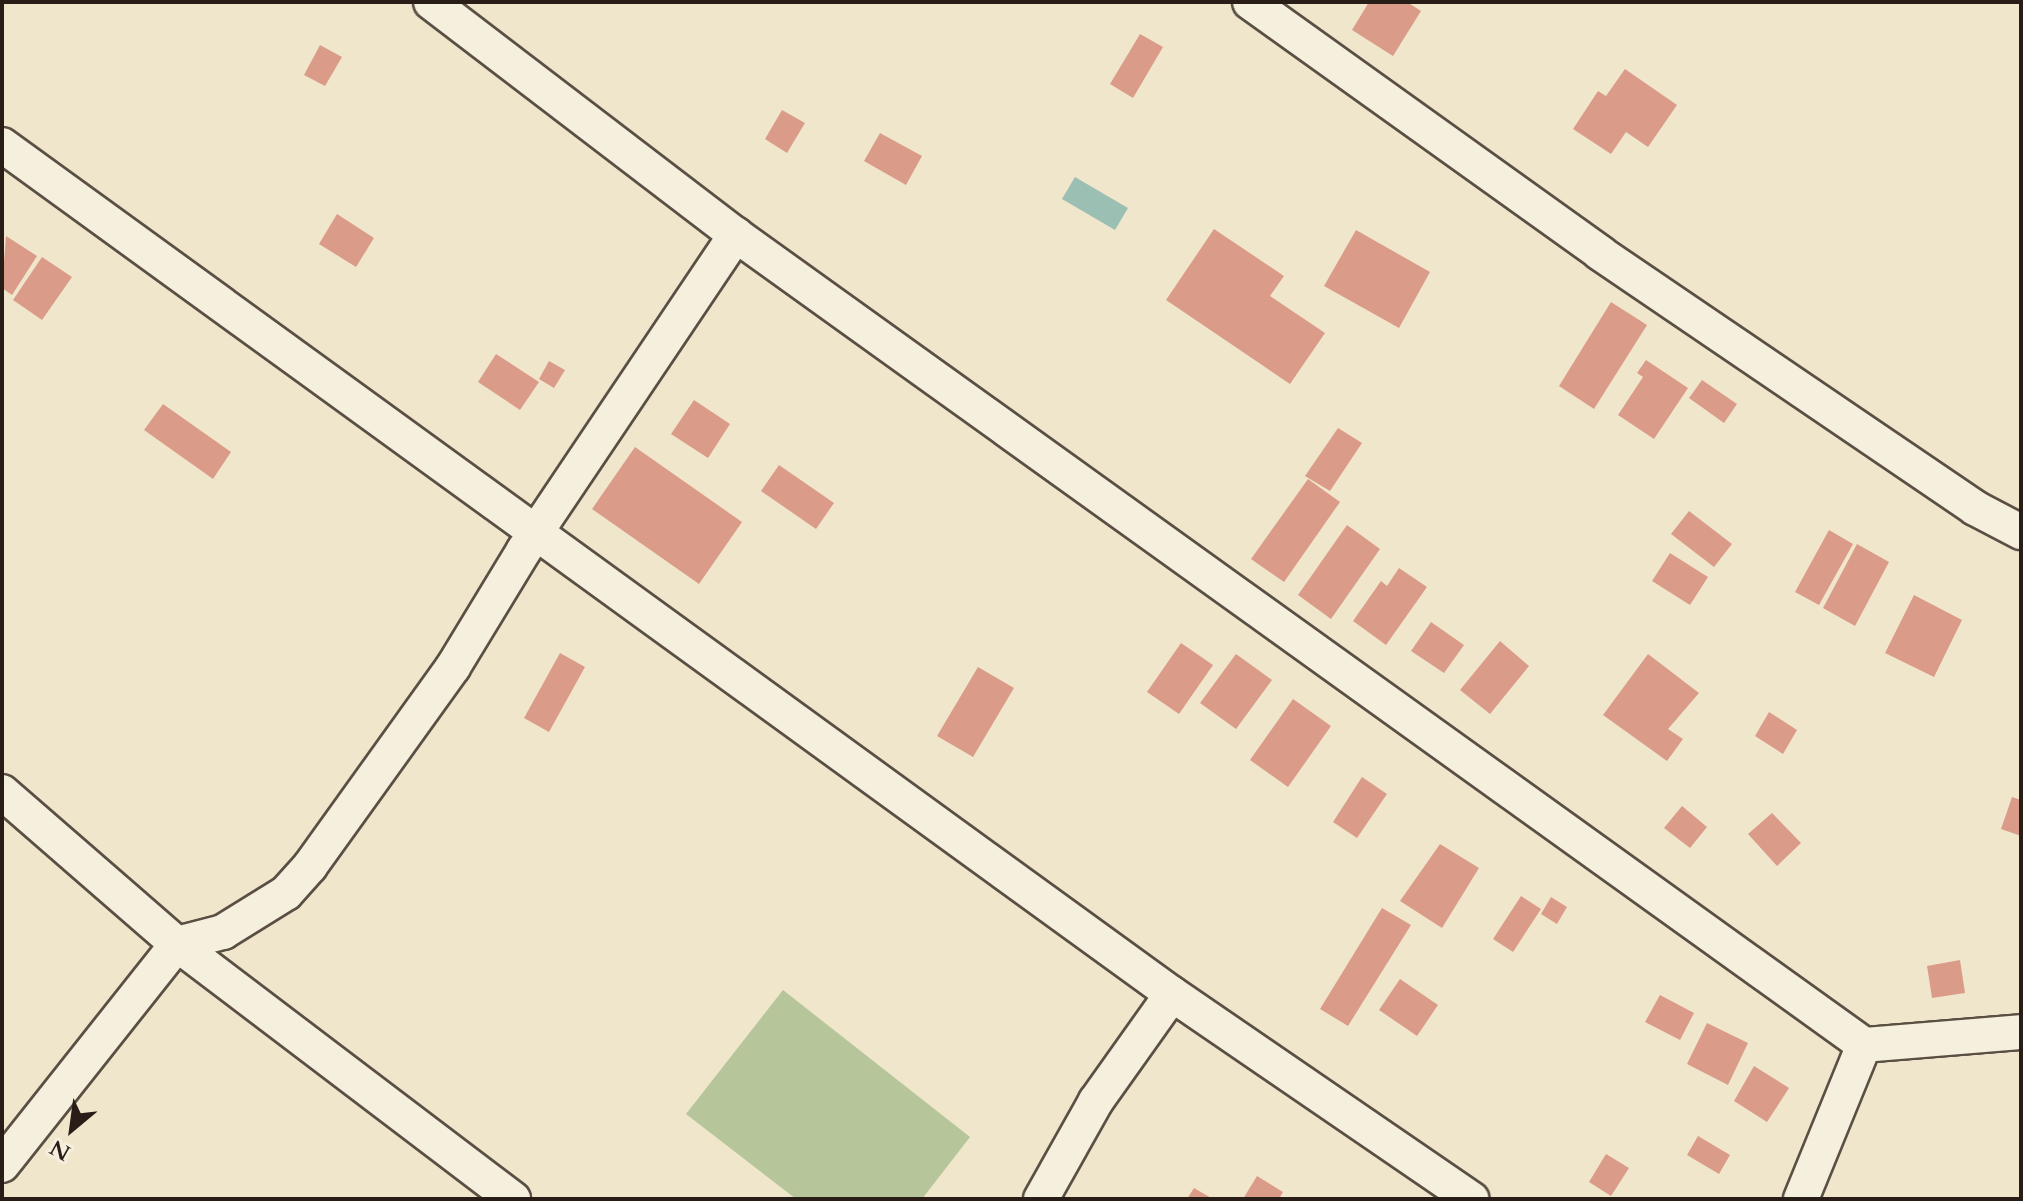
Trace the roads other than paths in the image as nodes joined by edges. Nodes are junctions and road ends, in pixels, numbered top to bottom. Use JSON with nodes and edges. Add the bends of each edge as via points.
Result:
{"nodes":[{"id":1,"x":431,"y":2,"type":"edge"},
{"id":2,"x":1250,"y":2,"type":"edge"},
{"id":3,"x":2,"y":145,"type":"edge"},
{"id":4,"x":736,"y":235,"type":"junction"},
{"id":5,"x":536,"y":532,"type":"junction"},
{"id":6,"x":2021,"y":532,"type":"edge"},
{"id":7,"x":2,"y":792,"type":"edge"},
{"id":8,"x":177,"y":944,"type":"junction"},
{"id":9,"x":1172,"y":994,"type":"junction"},
{"id":10,"x":2021,"y":1032,"type":"edge"},
{"id":11,"x":1864,"y":1045,"type":"junction"},
{"id":12,"x":2,"y":1165,"type":"edge"},
{"id":13,"x":513,"y":1199,"type":"edge"},
{"id":14,"x":1041,"y":1199,"type":"edge"},
{"id":15,"x":1471,"y":1199,"type":"edge"},
{"id":16,"x":1801,"y":1199,"type":"edge"}],
"edges":[{"from":1,"to":4,"type":"street"},
{"from":2,"to":6,"type":"street","via":[[1600,253],[1975,508]]},
{"from":3,"to":5,"type":"street"},
{"from":4,"to":5,"type":"street"},
{"from":4,"to":11,"type":"street"},
{"from":5,"to":8,"type":"street","via":[[453,667],[310,866],[286,893],[223,932]]},
{"from":5,"to":9,"type":"street"},
{"from":7,"to":8,"type":"street"},
{"from":8,"to":12,"type":"street"},
{"from":8,"to":13,"type":"street"},
{"from":9,"to":14,"type":"street","via":[[1096,1101]]},
{"from":9,"to":15,"type":"street"},
{"from":10,"to":11,"type":"street"},
{"from":11,"to":16,"type":"street"}]}
